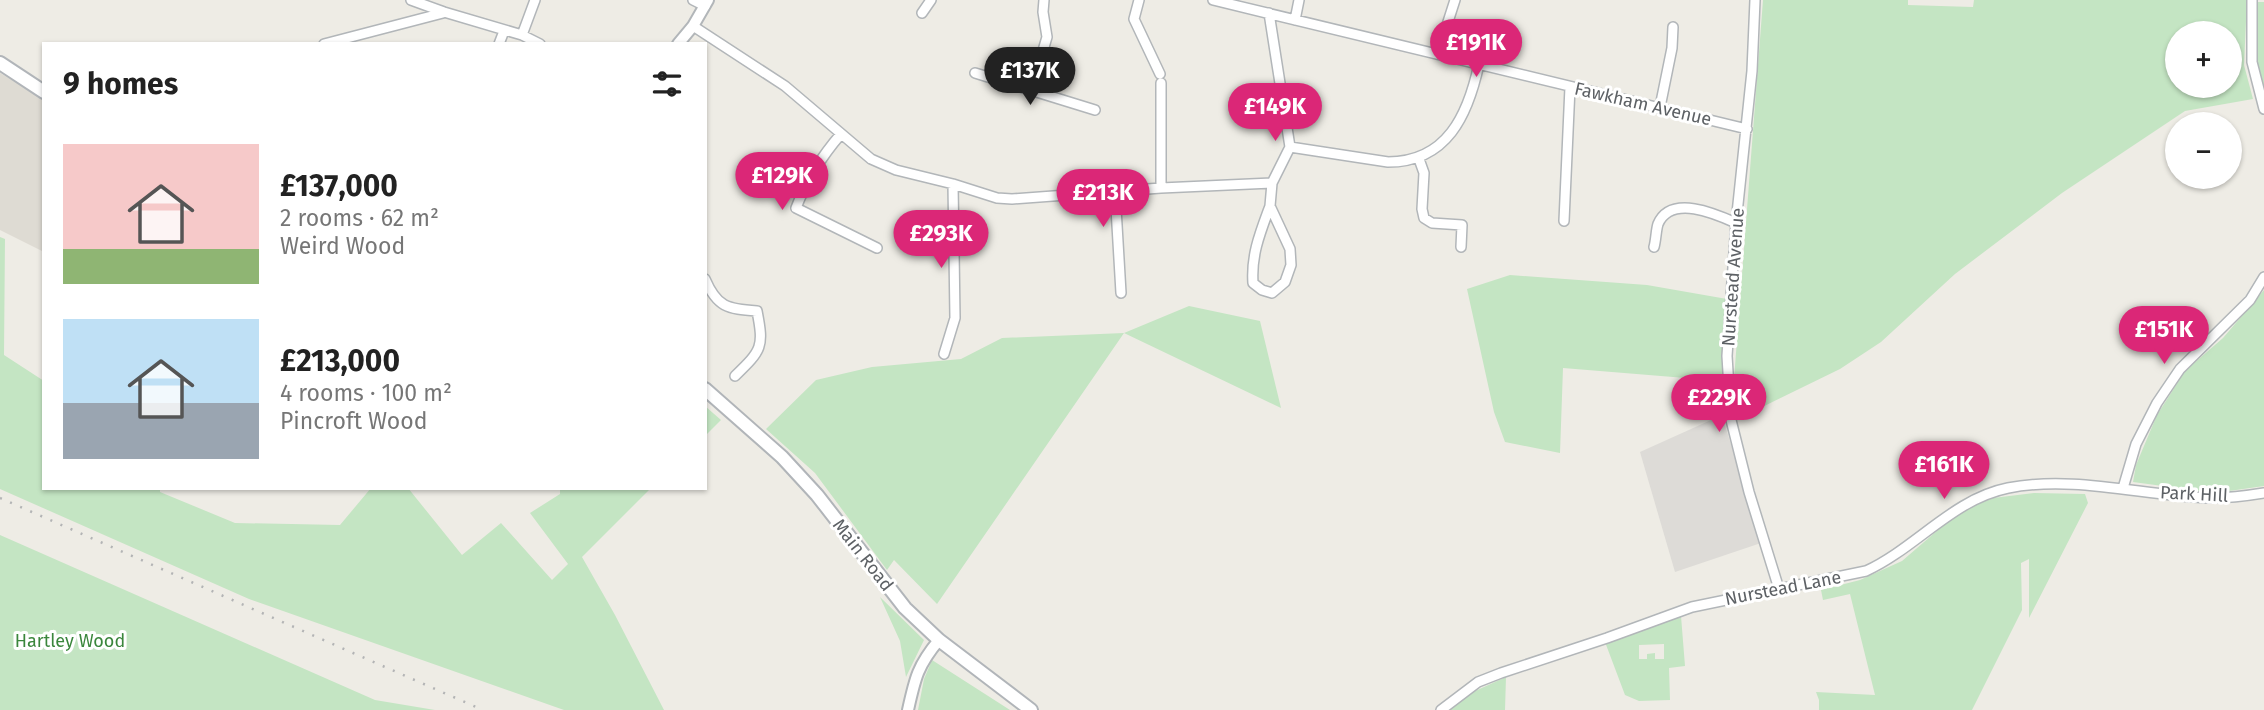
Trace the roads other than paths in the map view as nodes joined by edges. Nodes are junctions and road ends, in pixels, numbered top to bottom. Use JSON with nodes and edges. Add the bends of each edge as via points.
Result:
{"nodes":[{"id":1,"x":411,"y":0,"type":"edge"},
{"id":2,"x":535,"y":0,"type":"edge"},
{"id":3,"x":693,"y":0,"type":"edge"},
{"id":4,"x":931,"y":0,"type":"edge"},
{"id":5,"x":1044,"y":0,"type":"edge"},
{"id":6,"x":1139,"y":0,"type":"edge"},
{"id":7,"x":1213,"y":0,"type":"edge"},
{"id":8,"x":1299,"y":0,"type":"edge"},
{"id":9,"x":1455,"y":0,"type":"edge"},
{"id":10,"x":1755,"y":0,"type":"edge"},
{"id":11,"x":2252,"y":0,"type":"edge"},
{"id":12,"x":707,"y":3,"type":"edge"},
{"id":13,"x":444,"y":12,"type":"junction"},
{"id":14,"x":922,"y":13,"type":"dead end"},
{"id":15,"x":1269,"y":13,"type":"junction"},
{"id":16,"x":1294,"y":19,"type":"junction"},
{"id":17,"x":693,"y":26,"type":"junction"},
{"id":18,"x":1673,"y":27,"type":"dead end"},
{"id":19,"x":503,"y":31,"type":"junction"},
{"id":20,"x":522,"y":35,"type":"junction"},
{"id":21,"x":332,"y":42,"type":"edge"},
{"id":22,"x":500,"y":42,"type":"edge"},
{"id":23,"x":536,"y":42,"type":"edge"},
{"id":24,"x":680,"y":42,"type":"edge"},
{"id":25,"x":1438,"y":53,"type":"junction"},
{"id":26,"x":0,"y":63,"type":"edge"},
{"id":27,"x":1479,"y":64,"type":"junction"},
{"id":28,"x":975,"y":73,"type":"dead end"},
{"id":29,"x":1570,"y":87,"type":"junction"},
{"id":30,"x":42,"y":91,"type":"edge"},
{"id":31,"x":1031,"y":91,"type":"junction"},
{"id":32,"x":1660,"y":107,"type":"junction"},
{"id":33,"x":2264,"y":109,"type":"edge"},
{"id":34,"x":1095,"y":110,"type":"dead end"},
{"id":35,"x":1747,"y":129,"type":"junction"},
{"id":36,"x":841,"y":134,"type":"junction"},
{"id":37,"x":1290,"y":146,"type":"junction"},
{"id":38,"x":1419,"y":159,"type":"junction"},
{"id":39,"x":1272,"y":183,"type":"junction"},
{"id":40,"x":953,"y":184,"type":"junction"},
{"id":41,"x":1161,"y":188,"type":"junction"},
{"id":42,"x":1115,"y":191,"type":"junction"},
{"id":43,"x":1270,"y":206,"type":"junction"},
{"id":44,"x":1564,"y":221,"type":"dead end"},
{"id":45,"x":1736,"y":223,"type":"junction"},
{"id":46,"x":1461,"y":247,"type":"dead end"},
{"id":47,"x":1654,"y":247,"type":"dead end"},
{"id":48,"x":877,"y":248,"type":"dead end"},
{"id":49,"x":2264,"y":277,"type":"edge"},
{"id":50,"x":707,"y":283,"type":"edge"},
{"id":51,"x":1121,"y":293,"type":"dead end"},
{"id":52,"x":944,"y":354,"type":"dead end"},
{"id":53,"x":735,"y":376,"type":"dead end"},
{"id":54,"x":707,"y":391,"type":"edge"},
{"id":55,"x":2123,"y":488,"type":"junction"},
{"id":56,"x":2264,"y":493,"type":"edge"},
{"id":57,"x":1779,"y":589,"type":"junction"},
{"id":58,"x":939,"y":640,"type":"junction"},
{"id":59,"x":908,"y":710,"type":"edge"},
{"id":60,"x":1031,"y":710,"type":"edge"},
{"id":61,"x":1441,"y":710,"type":"edge"}],
"edges":[{"from":1,"to":13,"type":"street"},
{"from":2,"to":20,"type":"street"},
{"from":3,"to":12,"type":"street"},
{"from":4,"to":14,"type":"street"},
{"from":5,"to":31,"type":"street","via":[[1047,37]]},
{"from":6,"to":41,"type":"street","via":[[1134,19],[1161,78]]},
{"from":7,"to":15,"type":"street","name":"Fawkham Avenue"},
{"from":8,"to":16,"type":"street"},
{"from":9,"to":25,"type":"street"},
{"from":10,"to":35,"type":"street","name":"Nurstead Avenue"},
{"from":11,"to":33,"type":"street","via":[[2252,62]]},
{"from":12,"to":17,"type":"street"},
{"from":13,"to":19,"type":"street"},
{"from":13,"to":21,"type":"street"},
{"from":15,"to":16,"type":"street","name":"Fawkham Avenue"},
{"from":15,"to":37,"type":"street"},
{"from":16,"to":25,"type":"street","name":"Fawkham Avenue"},
{"from":17,"to":24,"type":"street"},
{"from":17,"to":36,"type":"street","via":[[785,86]]},
{"from":18,"to":32,"type":"street"},
{"from":19,"to":20,"type":"street"},
{"from":19,"to":22,"type":"street"},
{"from":20,"to":23,"type":"street"},
{"from":25,"to":27,"type":"street","name":"Fawkham Avenue"},
{"from":26,"to":30,"type":"main road"},
{"from":27,"to":29,"type":"street","name":"Fawkham Avenue"},
{"from":27,"to":38,"type":"street","via":[[1470,100],[1455,127]]},
{"from":28,"to":31,"type":"street"},
{"from":29,"to":32,"type":"street","name":"Fawkham Avenue"},
{"from":29,"to":44,"type":"street"},
{"from":31,"to":34,"type":"street"},
{"from":32,"to":35,"type":"street","name":"Fawkham Avenue"},
{"from":35,"to":45,"type":"street","name":"Nurstead Avenue"},
{"from":36,"to":40,"type":"street","via":[[871,159]]},
{"from":36,"to":48,"type":"street","via":[[818,162],[796,208]]},
{"from":37,"to":38,"type":"street","via":[[1388,162]]},
{"from":37,"to":39,"type":"street"},
{"from":38,"to":46,"type":"street","via":[[1424,173],[1424,218],[1432,223],[1462,220]]},
{"from":39,"to":41,"type":"street"},
{"from":39,"to":43,"type":"street"},
{"from":40,"to":42,"type":"street","via":[[1012,199]]},
{"from":40,"to":52,"type":"street","via":[[955,318]]},
{"from":41,"to":42,"type":"street"},
{"from":42,"to":51,"type":"street"},
{"from":43,"to":43,"type":"street","via":[[1290,249],[1291,265],[1285,282],[1272,293],[1254,283],[1252,267]]},
{"from":45,"to":47,"type":"street","via":[[1713,212],[1681,208],[1658,222]]},
{"from":45,"to":57,"type":"street","name":"Nurstead Avenue","via":[[1727,356],[1730,408],[1749,492]]},
{"from":49,"to":55,"type":"street","via":[[2250,300],[2180,369],[2157,403],[2136,444]]},
{"from":50,"to":53,"type":"street","via":[[717,302],[757,311],[761,332],[758,354]]},
{"from":54,"to":58,"type":"main road","name":"Main Road","via":[[782,457],[905,608]]},
{"from":55,"to":56,"type":"street","name":"Park Hill","via":[[2213,498]]},
{"from":55,"to":57,"type":"street","name":"Nurstead Lane","via":[[2007,488],[1962,506],[1866,571]]},
{"from":57,"to":61,"type":"street","name":"Nurstead Lane","via":[[1692,607],[1501,673],[1478,682]]},
{"from":58,"to":59,"type":"street","via":[[915,676]]},
{"from":58,"to":60,"type":"main road","name":"Main Road"}]}
